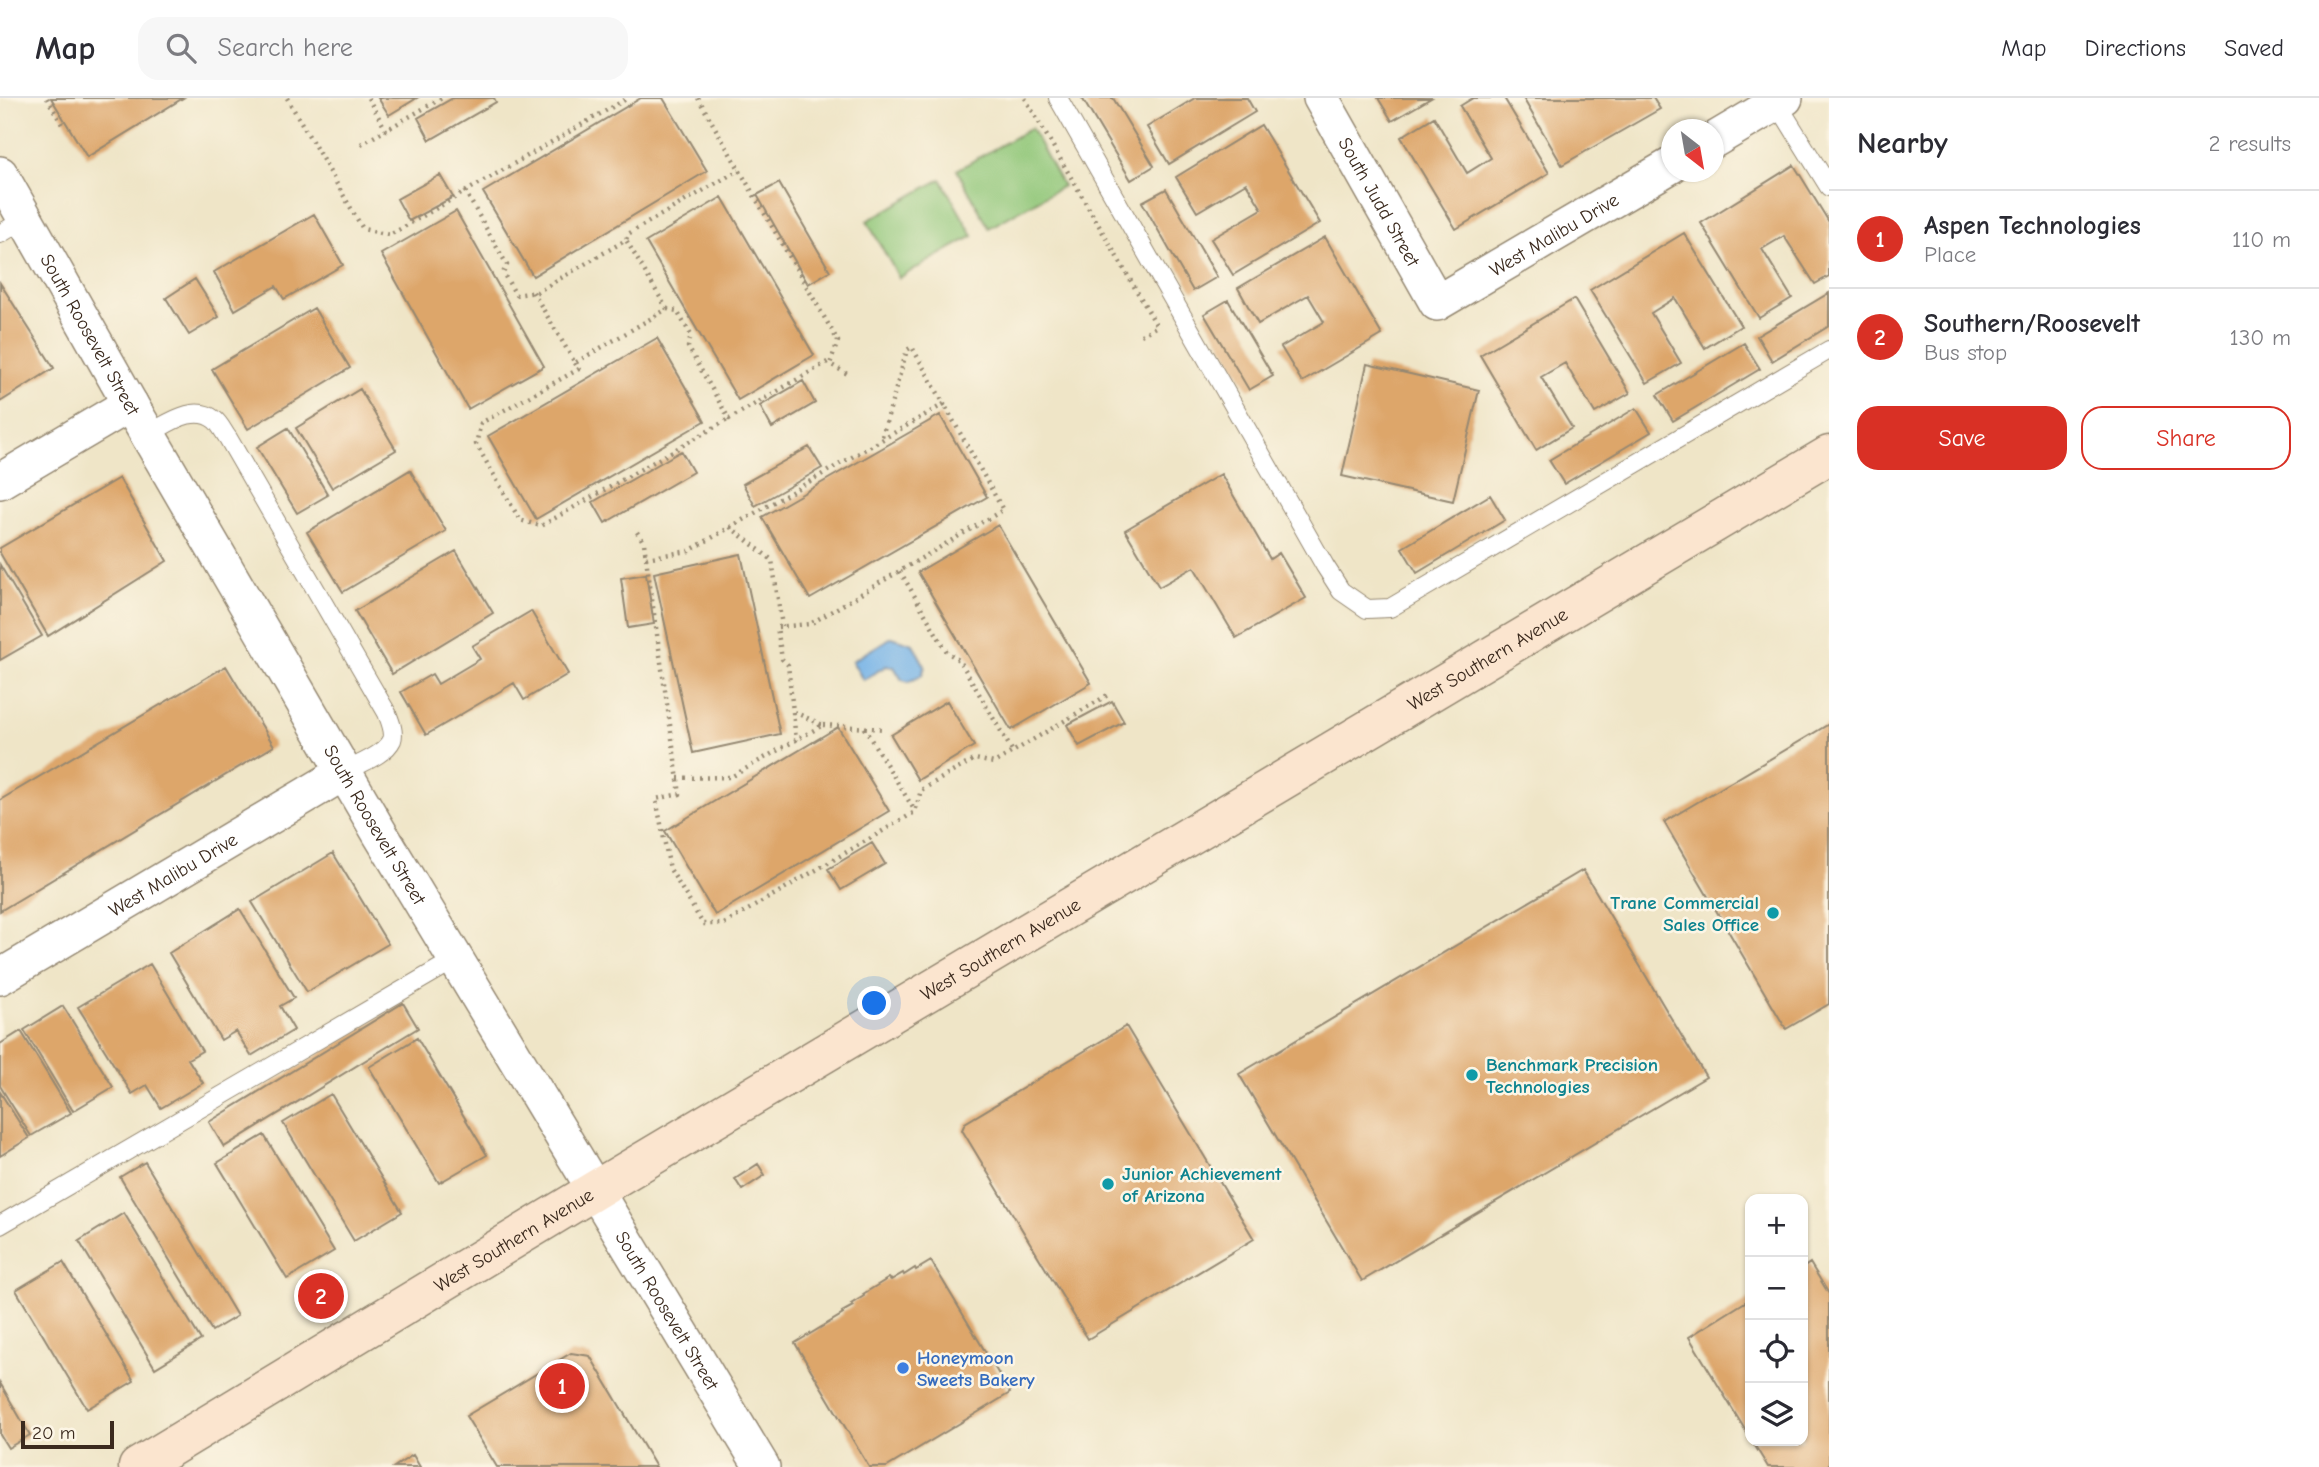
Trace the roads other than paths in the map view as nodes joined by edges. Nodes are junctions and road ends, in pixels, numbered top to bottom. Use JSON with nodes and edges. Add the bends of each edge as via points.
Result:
{"nodes":[{"id":1,"x":1058,"y":98,"type":"edge"},
{"id":2,"x":1321,"y":98,"type":"edge"},
{"id":3,"x":1781,"y":100,"type":"edge"},
{"id":4,"x":1724,"y":134,"type":"edge"},
{"id":5,"x":1661,"y":171,"type":"edge"},
{"id":6,"x":0,"y":174,"type":"edge"},
{"id":7,"x":1829,"y":187,"type":"edge"},
{"id":8,"x":13,"y":226,"type":"edge"},
{"id":9,"x":1437,"y":303,"type":"joint"},
{"id":10,"x":1829,"y":350,"type":"edge"},
{"id":11,"x":130,"y":404,"type":"junction"},
{"id":12,"x":148,"y":434,"type":"junction"},
{"id":13,"x":1829,"y":456,"type":"edge"},
{"id":14,"x":0,"y":481,"type":"edge"},
{"id":15,"x":345,"y":772,"type":"junction"},
{"id":16,"x":456,"y":959,"type":"junction"},
{"id":17,"x":0,"y":977,"type":"edge"},
{"id":18,"x":595,"y":1190,"type":"junction"},
{"id":19,"x":0,"y":1225,"type":"edge"},
{"id":20,"x":138,"y":1467,"type":"edge"},
{"id":21,"x":762,"y":1467,"type":"edge"}],
"edges":[{"from":1,"to":10,"type":"lane","via":[[1325,566],[1341,591],[1367,609],[1390,608]]},
{"from":2,"to":9,"type":"street","name":"South Judd Street"},
{"from":3,"to":4,"type":"street"},
{"from":3,"to":7,"type":"lane"},
{"from":5,"to":9,"type":"street","name":"West Malibu Drive"},
{"from":6,"to":8,"type":"street","name":"South Roosevelt Street"},
{"from":8,"to":11,"type":"street","name":"South Roosevelt Street"},
{"from":11,"to":12,"type":"street","name":"South Roosevelt Street"},
{"from":11,"to":14,"type":"street"},
{"from":12,"to":15,"type":"street","name":"South Roosevelt Street"},
{"from":12,"to":15,"type":"lane","via":[[188,413],[200,414],[215,420],[249,474],[387,713],[393,731],[391,742],[379,753]]},
{"from":13,"to":18,"type":"main road","name":"West Southern Avenue"},
{"from":15,"to":16,"type":"street","name":"South Roosevelt Street"},
{"from":15,"to":17,"type":"street","name":"West Malibu Drive"},
{"from":16,"to":18,"type":"street","name":"South Roosevelt Street"},
{"from":16,"to":19,"type":"lane"},
{"from":18,"to":20,"type":"main road","name":"West Southern Avenue"},
{"from":18,"to":21,"type":"street","name":"South Roosevelt Street"}]}
